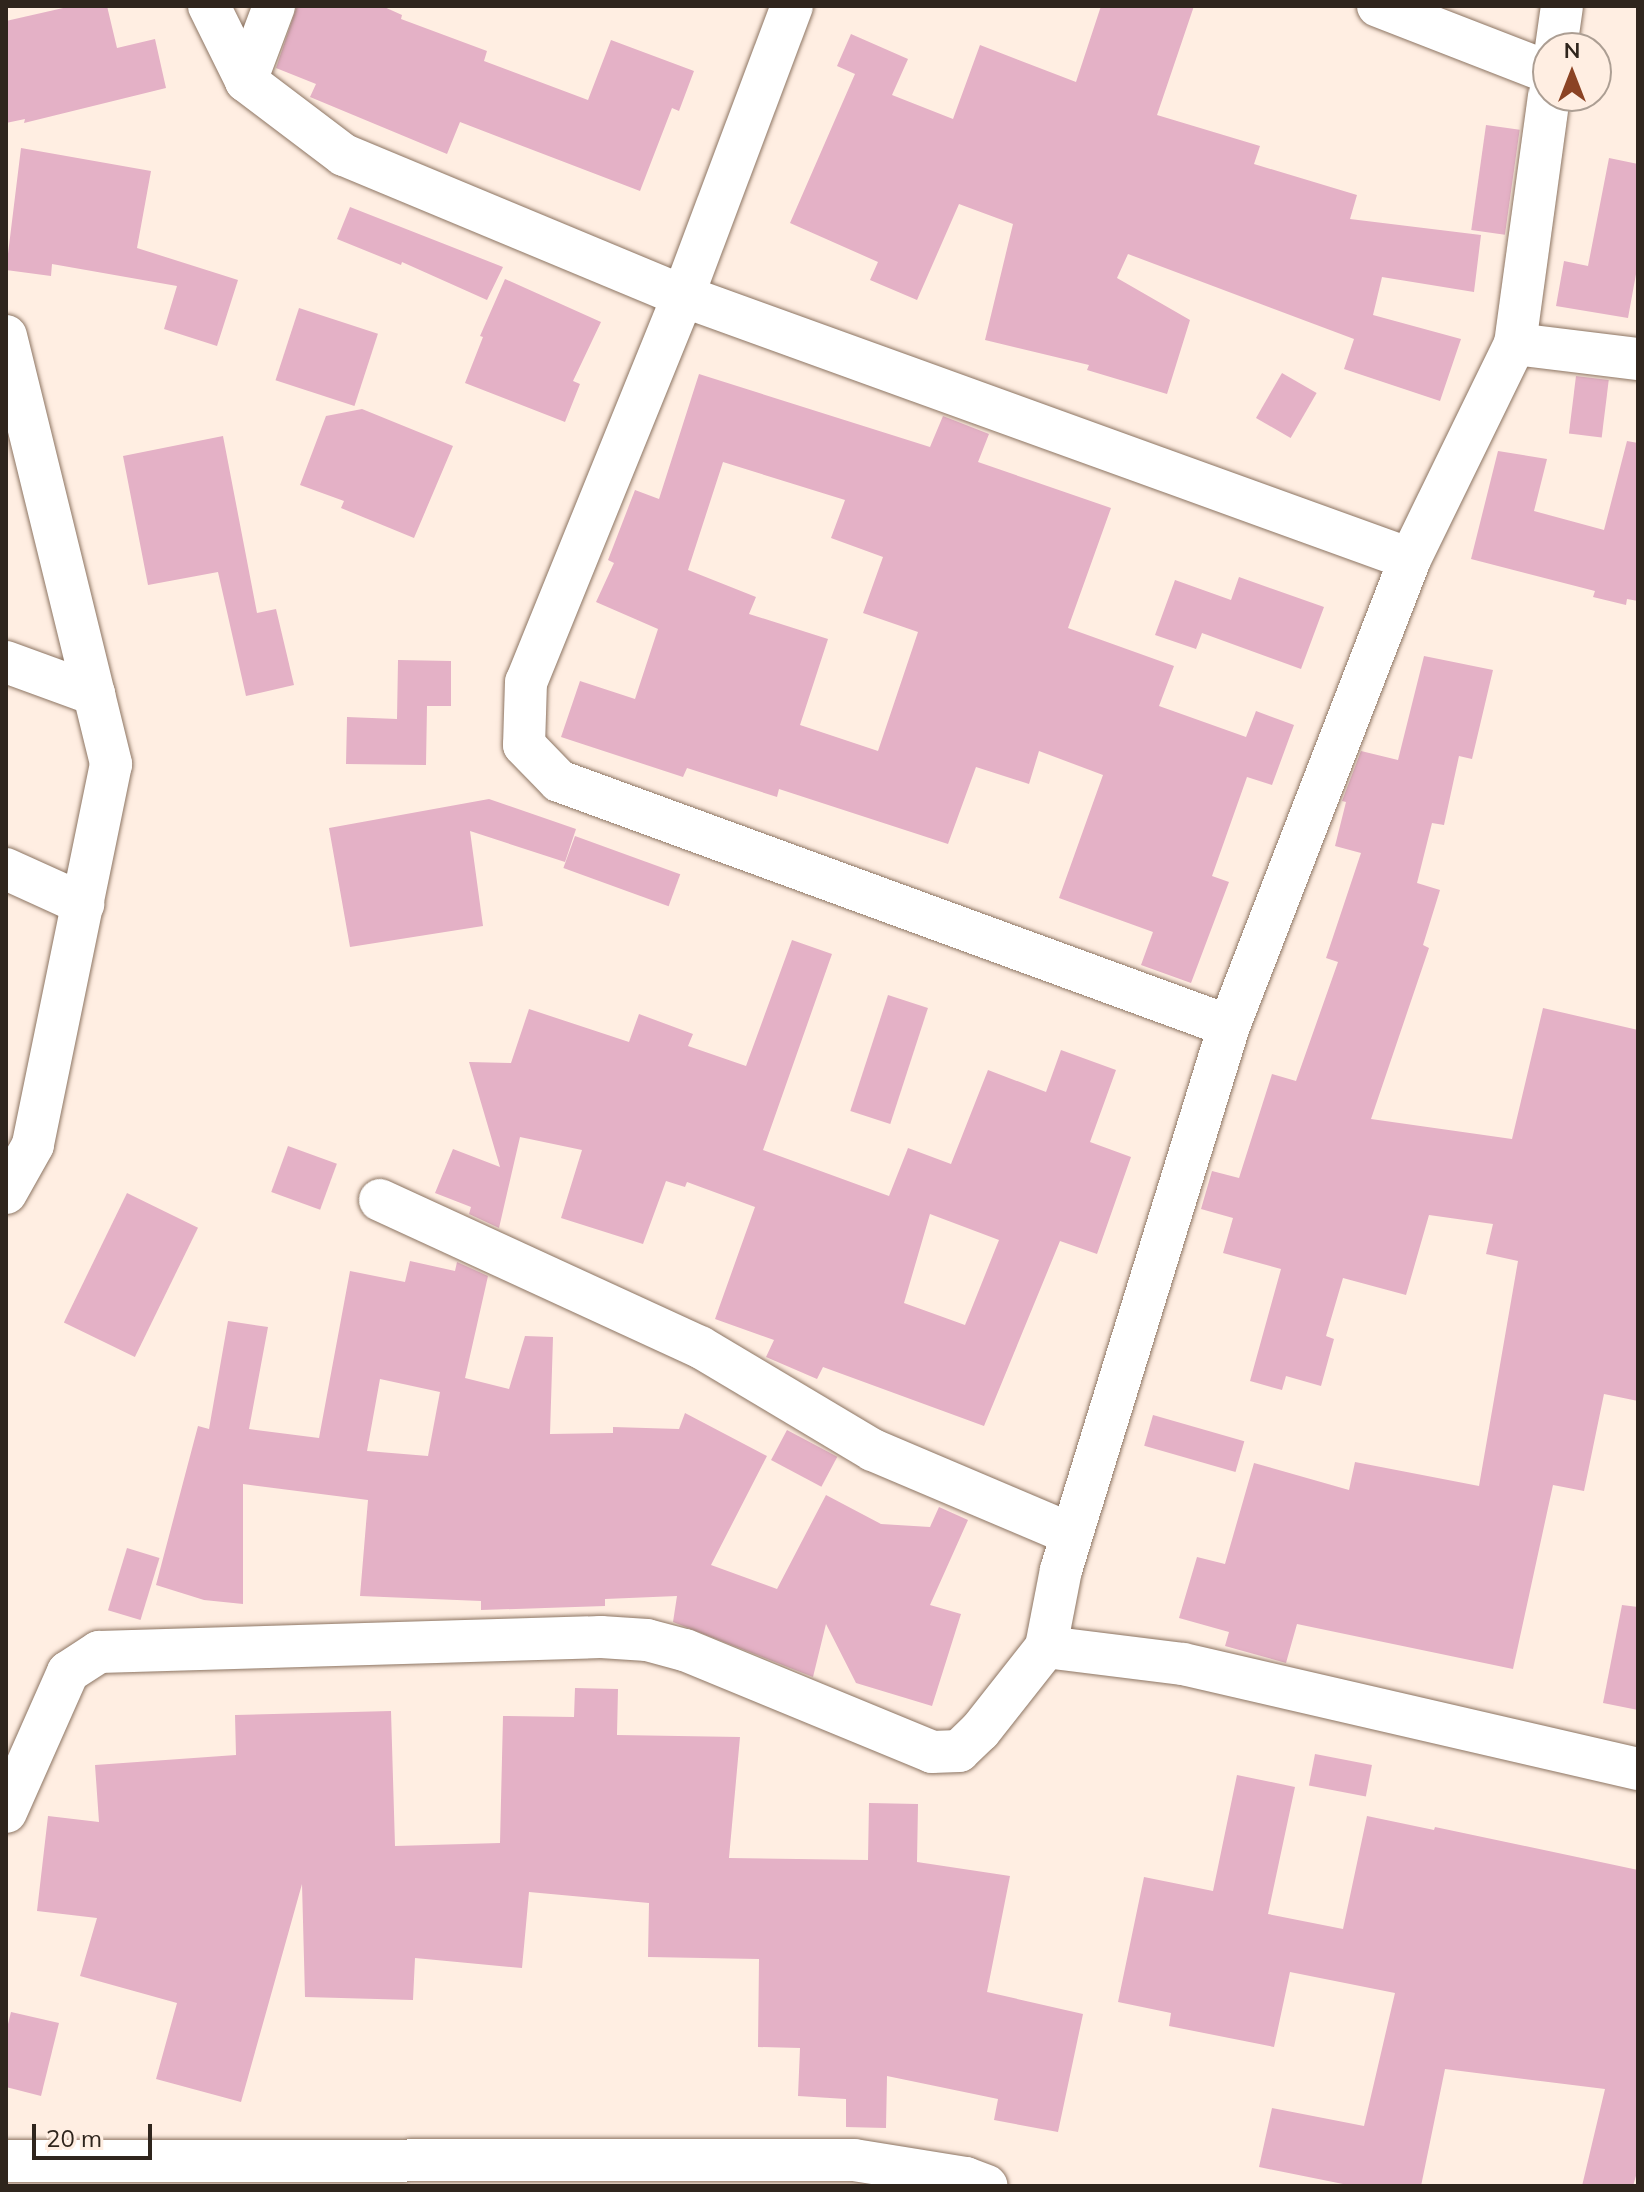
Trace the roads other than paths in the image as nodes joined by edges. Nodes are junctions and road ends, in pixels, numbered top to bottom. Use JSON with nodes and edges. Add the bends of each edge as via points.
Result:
{"nodes":[{"id":1,"x":209,"y":6,"type":"edge"},
{"id":2,"x":274,"y":6,"type":"edge"},
{"id":3,"x":792,"y":6,"type":"edge"},
{"id":4,"x":1378,"y":6,"type":"edge"},
{"id":5,"x":1562,"y":6,"type":"edge"},
{"id":6,"x":1558,"y":32,"type":"edge"},
{"id":7,"x":1532,"y":66,"type":"edge"},
{"id":8,"x":246,"y":81,"type":"junction"},
{"id":9,"x":1547,"y":112,"type":"edge"},
{"id":10,"x":683,"y":296,"type":"junction"},
{"id":11,"x":6,"y":336,"type":"edge"},
{"id":12,"x":1515,"y":344,"type":"junction"},
{"id":13,"x":1638,"y":359,"type":"edge"},
{"id":14,"x":1410,"y":559,"type":"junction"},
{"id":15,"x":6,"y":662,"type":"edge"},
{"id":16,"x":94,"y":694,"type":"junction"},
{"id":17,"x":6,"y":869,"type":"edge"},
{"id":18,"x":83,"y":904,"type":"junction"},
{"id":19,"x":1229,"y":1026,"type":"junction"},
{"id":20,"x":19,"y":1137,"type":"edge"},
{"id":21,"x":6,"y":1193,"type":"edge"},
{"id":22,"x":380,"y":1200,"type":"dead end"},
{"id":23,"x":1071,"y":1534,"type":"junction"},
{"id":24,"x":1046,"y":1647,"type":"junction"},
{"id":25,"x":1638,"y":1769,"type":"edge"},
{"id":26,"x":6,"y":1812,"type":"edge"},
{"id":27,"x":6,"y":2161,"type":"edge"},
{"id":28,"x":987,"y":2186,"type":"edge"}],
"edges":[{"from":1,"to":8,"type":"street"},
{"from":2,"to":8,"type":"street"},
{"from":3,"to":10,"type":"street"},
{"from":4,"to":7,"type":"street"},
{"from":5,"to":6,"type":"street"},
{"from":8,"to":10,"type":"street","via":[[344,155]]},
{"from":9,"to":12,"type":"street"},
{"from":10,"to":14,"type":"street"},
{"from":10,"to":19,"type":"street","via":[[526,682],[524,745],[559,781]]},
{"from":11,"to":16,"type":"street"},
{"from":12,"to":13,"type":"street"},
{"from":12,"to":14,"type":"street"},
{"from":14,"to":19,"type":"street"},
{"from":15,"to":16,"type":"street"},
{"from":16,"to":18,"type":"street","via":[[111,764]]},
{"from":17,"to":18,"type":"street"},
{"from":18,"to":20,"type":"street"},
{"from":19,"to":23,"type":"street"},
{"from":20,"to":21,"type":"street"},
{"from":22,"to":23,"type":"street","via":[[700,1347],[873,1450]]},
{"from":23,"to":24,"type":"street"},
{"from":24,"to":25,"type":"street","via":[[1183,1664]]},
{"from":24,"to":26,"type":"street","via":[[959,1751],[932,1752],[685,1650],[647,1640],[601,1637],[99,1652],[68,1672]]},
{"from":27,"to":28,"type":"street","via":[[854,2160]]}]}
